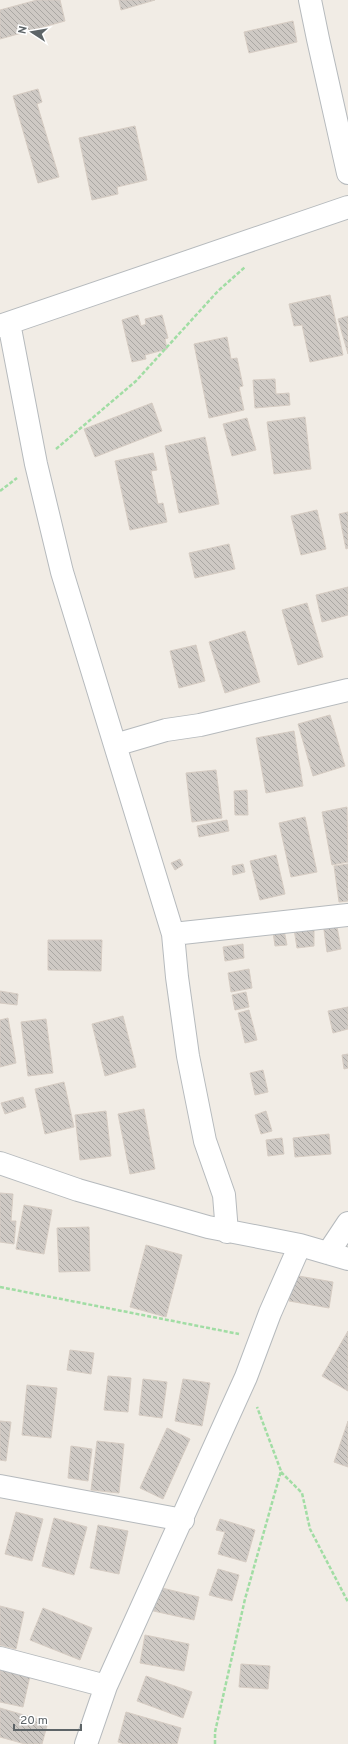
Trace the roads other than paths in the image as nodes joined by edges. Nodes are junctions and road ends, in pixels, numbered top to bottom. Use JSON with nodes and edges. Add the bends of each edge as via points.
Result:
{"nodes":[{"id":1,"x":310,"y":0,"type":"edge"},
{"id":2,"x":348,"y":173,"type":"edge"},
{"id":3,"x":348,"y":207,"type":"edge"},
{"id":4,"x":4,"y":324,"type":"edge"},
{"id":5,"x":348,"y":690,"type":"edge"},
{"id":6,"x":116,"y":745,"type":"junction"},
{"id":7,"x":348,"y":914,"type":"edge"},
{"id":8,"x":173,"y":934,"type":"junction"},
{"id":9,"x":0,"y":1163,"type":"edge"},
{"id":10,"x":348,"y":1223,"type":"edge"},
{"id":11,"x":227,"y":1232,"type":"junction"},
{"id":12,"x":300,"y":1245,"type":"junction"},
{"id":13,"x":338,"y":1256,"type":"edge"},
{"id":14,"x":0,"y":1486,"type":"edge"},
{"id":15,"x":183,"y":1520,"type":"junction"},
{"id":16,"x":0,"y":1658,"type":"edge"},
{"id":17,"x":106,"y":1686,"type":"junction"},
{"id":18,"x":86,"y":1744,"type":"edge"}],
"edges":[{"from":1,"to":2,"type":"street"},
{"from":3,"to":4,"type":"street"},
{"from":4,"to":6,"type":"street","via":[[62,572]]},
{"from":5,"to":6,"type":"street","via":[[200,725],[166,730]]},
{"from":6,"to":8,"type":"street"},
{"from":7,"to":8,"type":"street"},
{"from":8,"to":11,"type":"street","via":[[188,1056],[205,1141],[224,1195]]},
{"from":9,"to":11,"type":"street","via":[[78,1190]]},
{"from":10,"to":13,"type":"street"},
{"from":11,"to":12,"type":"street"},
{"from":12,"to":13,"type":"street"},
{"from":12,"to":15,"type":"street"},
{"from":14,"to":15,"type":"street"},
{"from":15,"to":17,"type":"street"},
{"from":16,"to":17,"type":"street"},
{"from":17,"to":18,"type":"street"}]}
